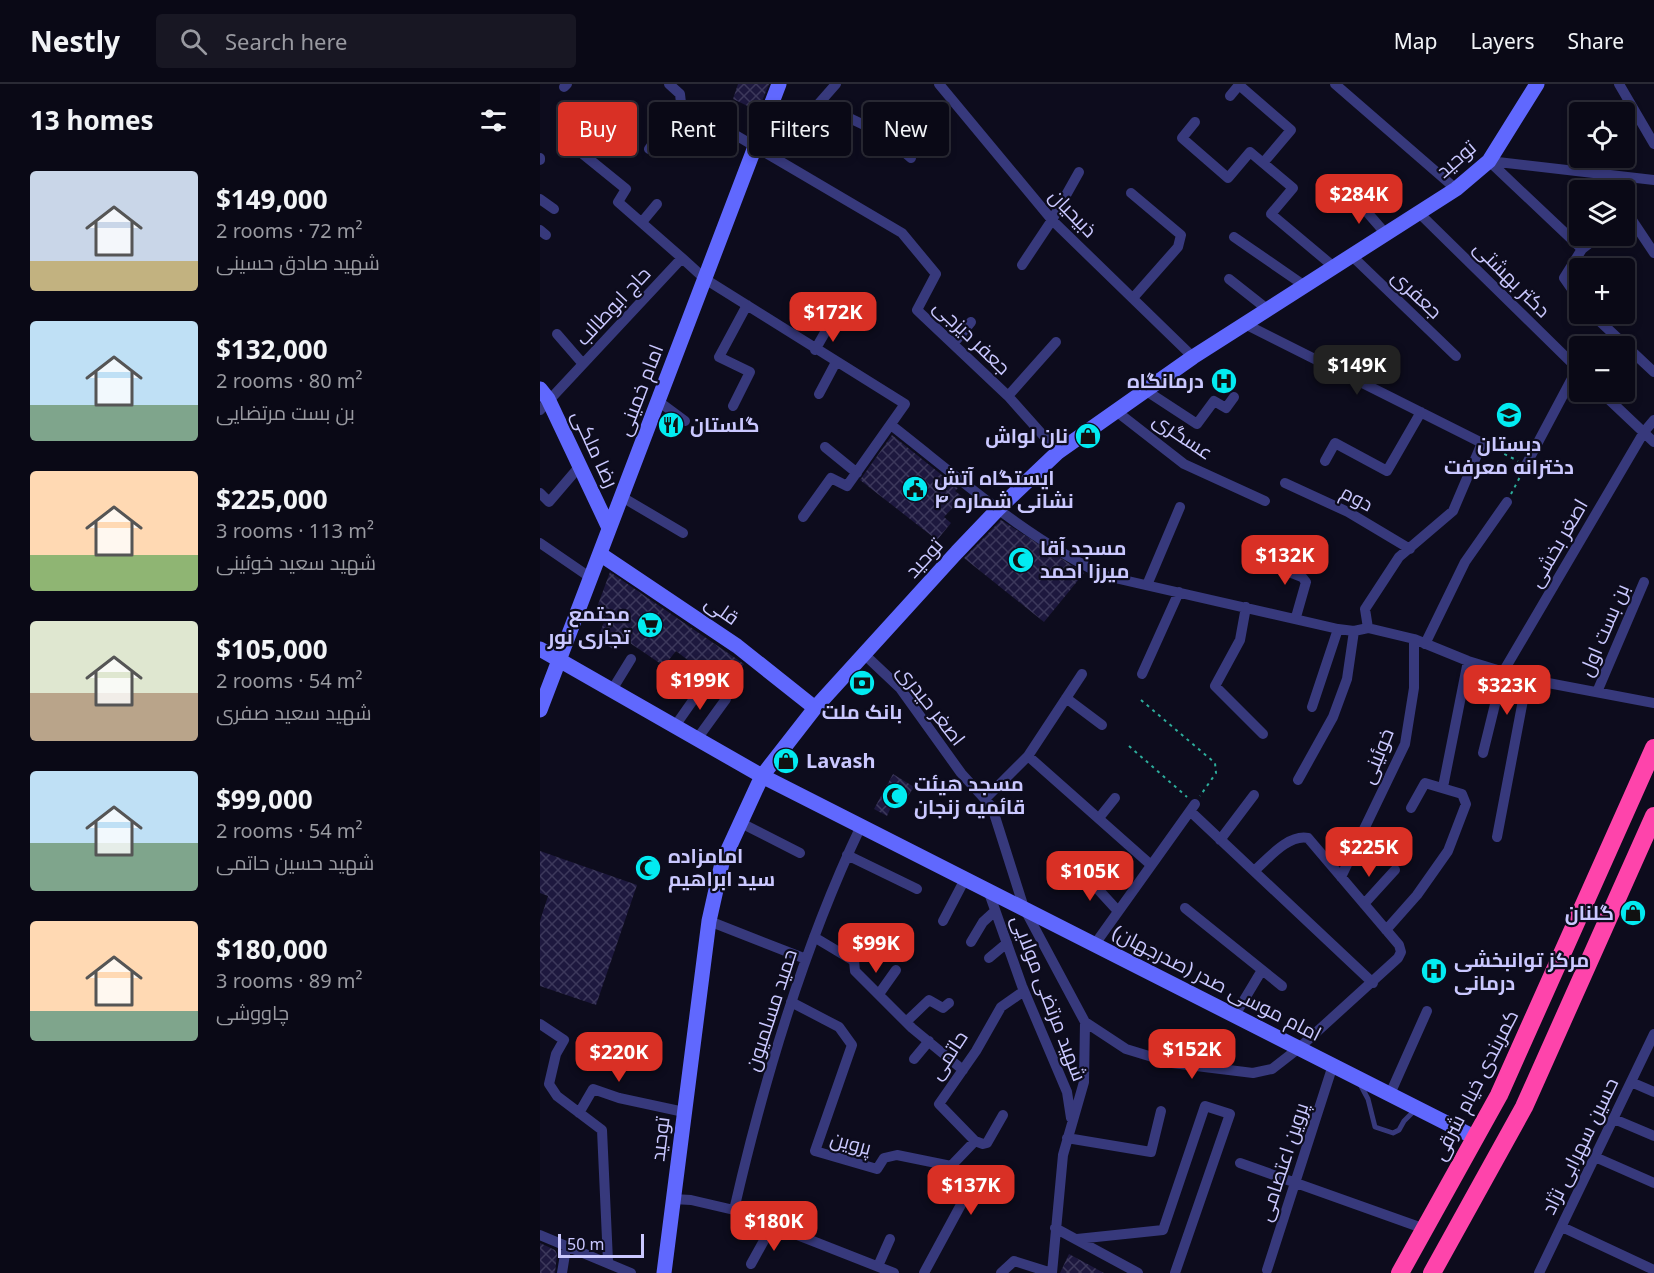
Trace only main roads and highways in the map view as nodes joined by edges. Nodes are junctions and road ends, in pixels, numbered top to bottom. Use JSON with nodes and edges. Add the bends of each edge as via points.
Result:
{"nodes":[{"id":1,"x":779,"y":84,"type":"edge"},
{"id":2,"x":1537,"y":84,"type":"edge"},
{"id":3,"x":543,"y":399,"type":"edge"},
{"id":4,"x":609,"y":528,"type":"junction"},
{"id":5,"x":600,"y":554,"type":"junction"},
{"id":6,"x":540,"y":649,"type":"edge"},
{"id":7,"x":559,"y":660,"type":"junction"},
{"id":8,"x":815,"y":708,"type":"junction"},
{"id":9,"x":540,"y":710,"type":"edge"},
{"id":10,"x":1654,"y":748,"type":"edge"},
{"id":11,"x":762,"y":776,"type":"junction"},
{"id":12,"x":1648,"y":779,"type":"edge"},
{"id":13,"x":1654,"y":816,"type":"edge"},
{"id":14,"x":1476,"y":1138,"type":"junction"},
{"id":15,"x":664,"y":1273,"type":"edge"},
{"id":16,"x":1400,"y":1273,"type":"edge"},
{"id":17,"x":1432,"y":1273,"type":"edge"}],
"edges":[{"from":1,"to":4,"type":"main road","name":"امام خمینی"},
{"from":2,"to":8,"type":"main road","name":"توحید","via":[[1489,161],[1456,189],[1193,357],[1058,452],[998,509]]},
{"from":3,"to":4,"type":"main road","name":"رضا ملکی"},
{"from":4,"to":5,"type":"main road","name":"امام خمینی"},
{"from":5,"to":7,"type":"main road","name":"امام خمینی"},
{"from":5,"to":8,"type":"main road","name":"قلی","via":[[746,652]]},
{"from":6,"to":7,"type":"main road","name":"(صدرجهان) امام موسی صدر"},
{"from":7,"to":9,"type":"main road","name":"امام خمینی"},
{"from":7,"to":11,"type":"main road","name":"(صدرجهان) امام موسی صدر"},
{"from":8,"to":11,"type":"main road","name":"توحید"},
{"from":10,"to":12,"type":"highway","name":"کمربندی خیام شرقی"},
{"from":11,"to":14,"type":"main road","name":"(صدرجهان) امام موسی صدر"},
{"from":11,"to":15,"type":"main road","name":"توحید","via":[[722,863],[709,921]]},
{"from":12,"to":14,"type":"highway","name":"کمربندی خیام شرقی"},
{"from":13,"to":17,"type":"highway","via":[[1524,1107]]},
{"from":14,"to":16,"type":"highway","name":"کمربندی خیام شرقی"}]}
